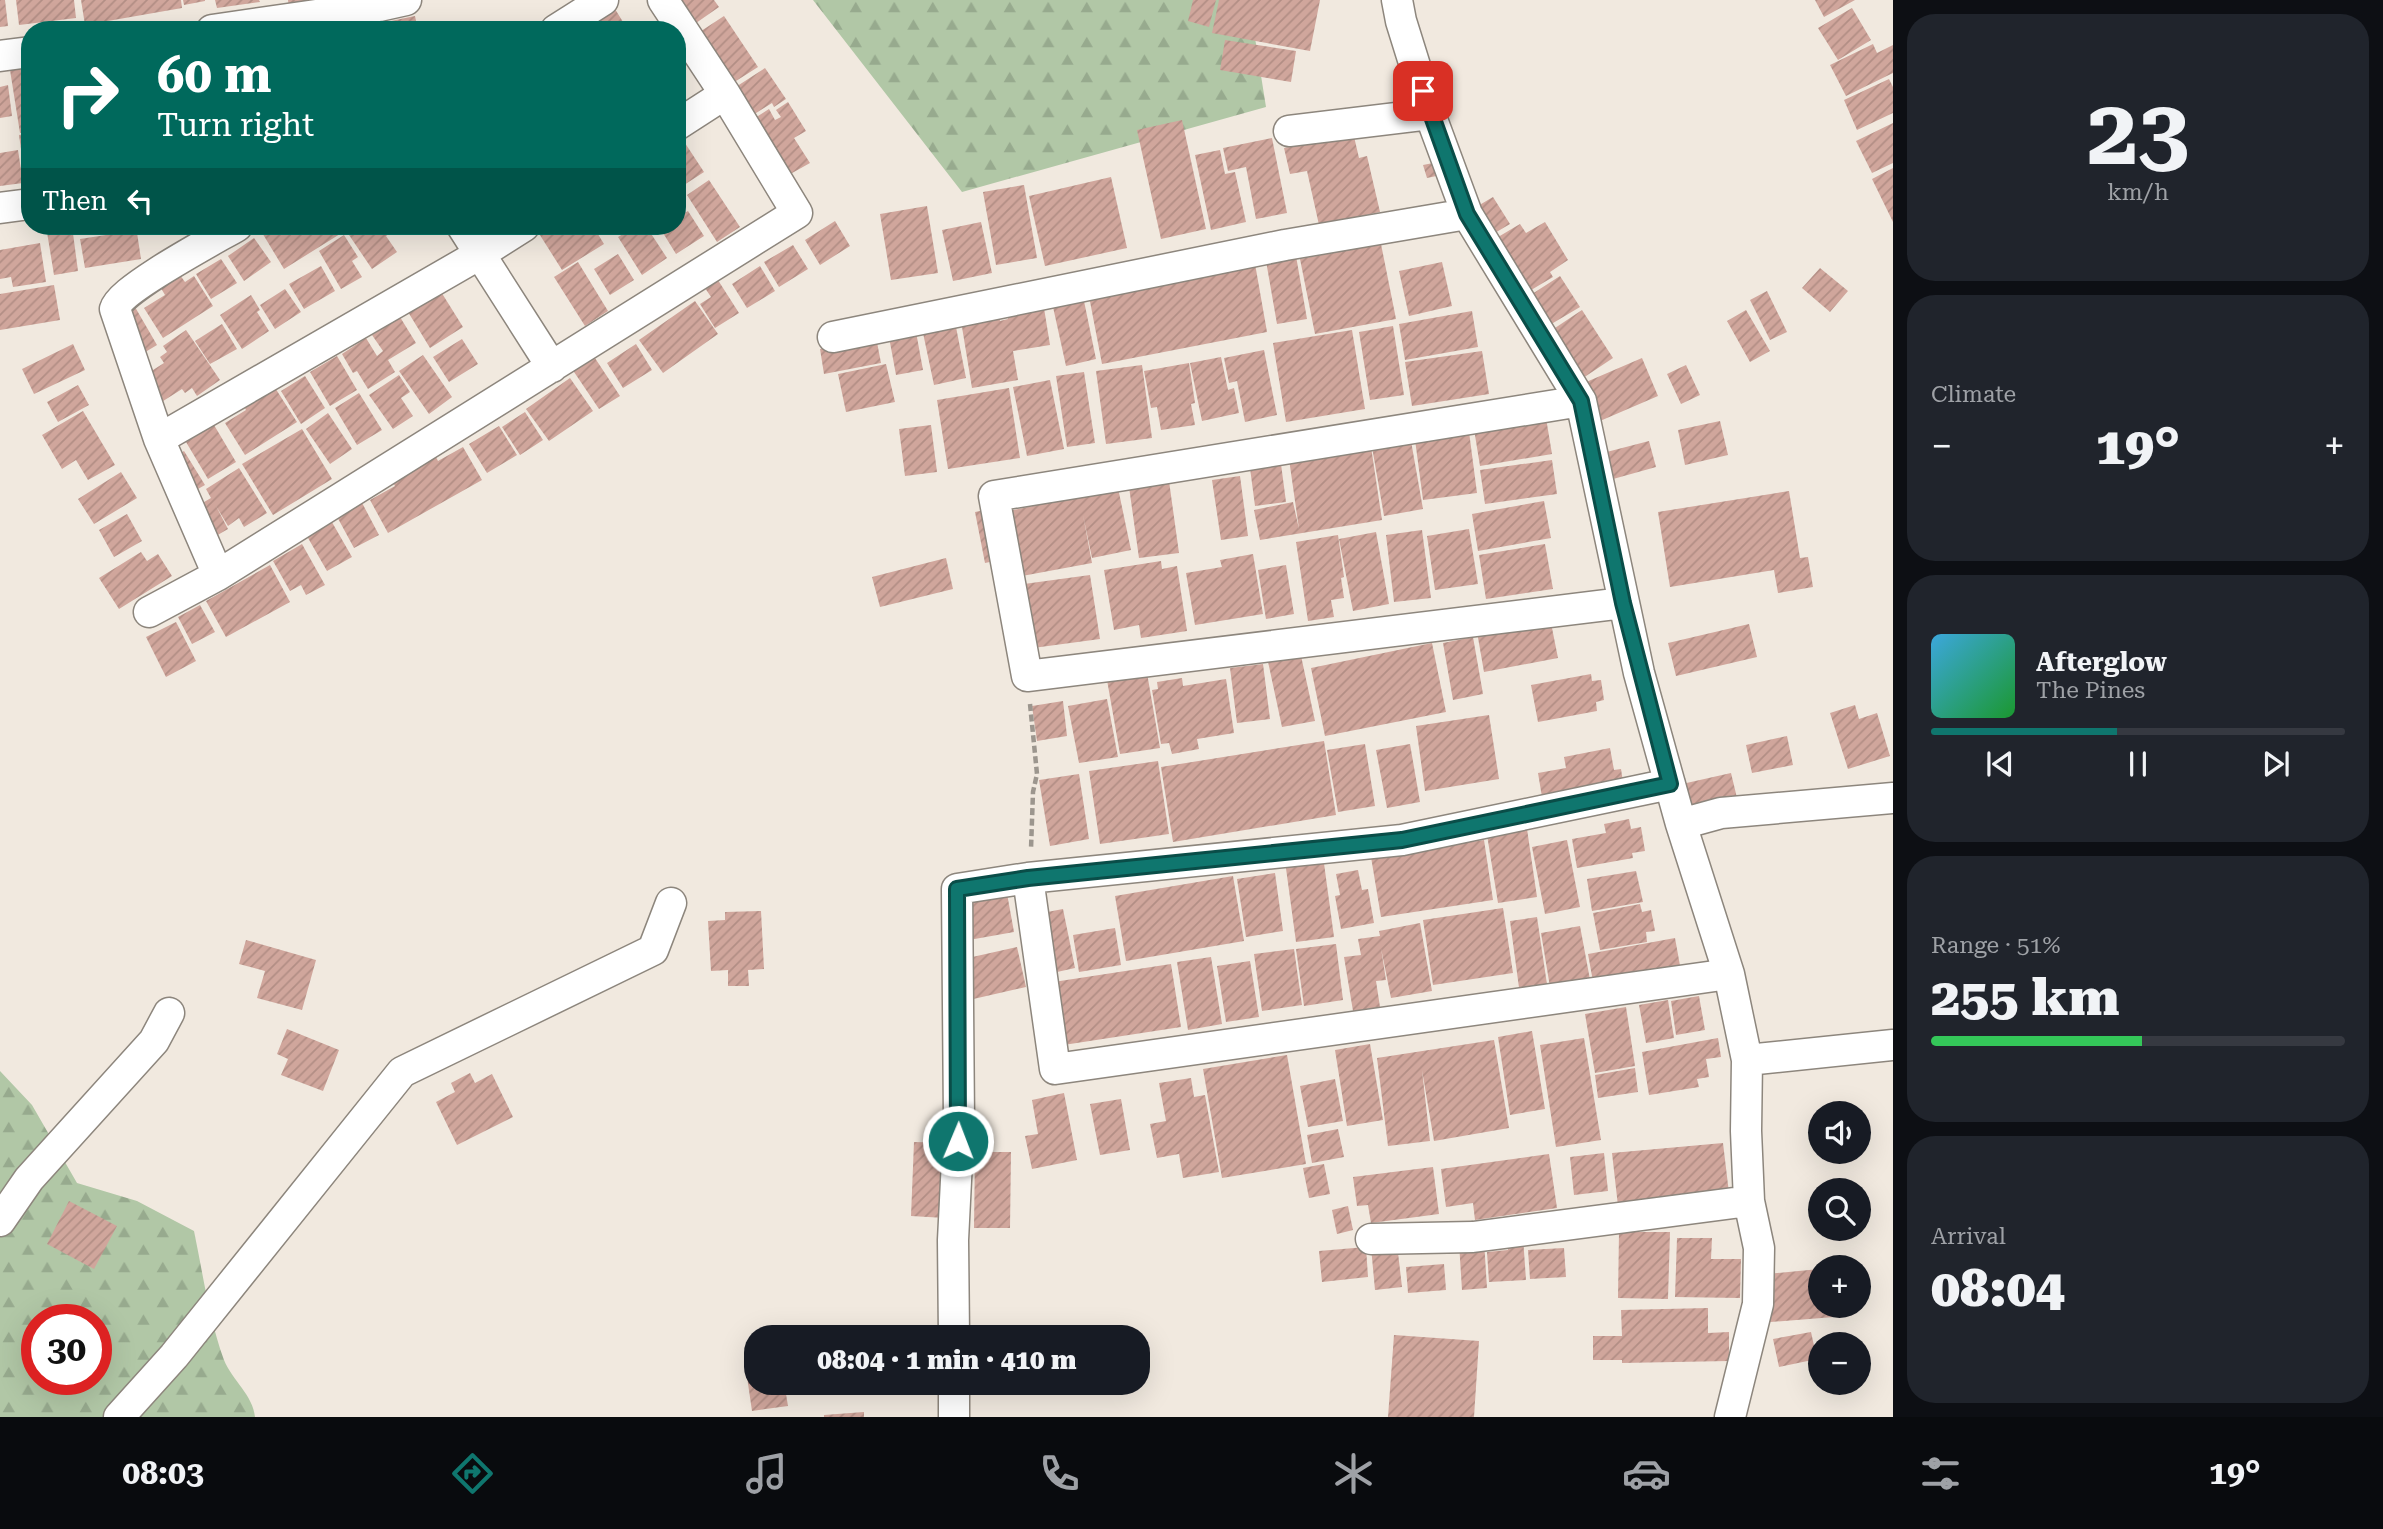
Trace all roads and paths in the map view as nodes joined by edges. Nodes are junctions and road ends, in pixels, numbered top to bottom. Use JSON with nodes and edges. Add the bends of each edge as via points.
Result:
{"nodes":[{"id":1,"x":603,"y":0,"type":"edge"},
{"id":2,"x":663,"y":0,"type":"edge"},
{"id":3,"x":1397,"y":0,"type":"edge"},
{"id":4,"x":387,"y":9,"type":"edge"},
{"id":5,"x":287,"y":21,"type":"edge"},
{"id":6,"x":570,"y":21,"type":"edge"},
{"id":7,"x":677,"y":21,"type":"edge"},
{"id":8,"x":686,"y":35,"type":"edge"},
{"id":9,"x":21,"y":53,"type":"edge"},
{"id":10,"x":0,"y":56,"type":"edge"},
{"id":11,"x":725,"y":94,"type":"junction"},
{"id":12,"x":1430,"y":114,"type":"junction"},
{"id":13,"x":686,"y":119,"type":"edge"},
{"id":14,"x":1289,"y":131,"type":"dead end"},
{"id":15,"x":21,"y":205,"type":"edge"},
{"id":16,"x":0,"y":208,"type":"edge"},
{"id":17,"x":1467,"y":214,"type":"junction"},
{"id":18,"x":222,"y":235,"type":"edge"},
{"id":19,"x":468,"y":235,"type":"edge"},
{"id":20,"x":510,"y":235,"type":"edge"},
{"id":21,"x":480,"y":254,"type":"junction"},
{"id":22,"x":833,"y":337,"type":"dead end"},
{"id":23,"x":552,"y":367,"type":"junction"},
{"id":24,"x":1581,"y":401,"type":"junction"},
{"id":25,"x":159,"y":439,"type":"junction"},
{"id":26,"x":218,"y":575,"type":"junction"},
{"id":27,"x":1623,"y":603,"type":"junction"},
{"id":28,"x":149,"y":612,"type":"dead end"},
{"id":29,"x":1027,"y":676,"type":"junction"},
{"id":30,"x":1670,"y":784,"type":"junction"},
{"id":31,"x":1893,"y":798,"type":"edge"},
{"id":32,"x":1681,"y":824,"type":"junction"},
{"id":33,"x":1028,"y":878,"type":"junction"},
{"id":34,"x":671,"y":903,"type":"dead end"},
{"id":35,"x":1729,"y":974,"type":"junction"},
{"id":36,"x":169,"y":1013,"type":"dead end"},
{"id":37,"x":1893,"y":1045,"type":"edge"},
{"id":38,"x":1747,"y":1060,"type":"junction"},
{"id":39,"x":1749,"y":1201,"type":"junction"},
{"id":40,"x":0,"y":1221,"type":"edge"},
{"id":41,"x":1371,"y":1240,"type":"dead end"},
{"id":42,"x":954,"y":1325,"type":"edge"},
{"id":43,"x":954,"y":1395,"type":"edge"},
{"id":44,"x":119,"y":1417,"type":"edge"},
{"id":45,"x":954,"y":1417,"type":"edge"},
{"id":46,"x":1730,"y":1417,"type":"edge"}],
"edges":[{"from":1,"to":6,"type":"street"},
{"from":2,"to":7,"type":"street"},
{"from":3,"to":12,"type":"street"},
{"from":4,"to":5,"type":"street"},
{"from":8,"to":11,"type":"street"},
{"from":9,"to":10,"type":"street"},
{"from":11,"to":13,"type":"street"},
{"from":11,"to":23,"type":"street","via":[[797,213]]},
{"from":12,"to":14,"type":"street"},
{"from":12,"to":17,"type":"street"},
{"from":15,"to":16,"type":"street"},
{"from":17,"to":22,"type":"street","via":[[1284,245]]},
{"from":17,"to":24,"type":"street"},
{"from":18,"to":25,"type":"street","via":[[117,303],[117,319]]},
{"from":19,"to":21,"type":"street"},
{"from":20,"to":21,"type":"street"},
{"from":21,"to":23,"type":"street"},
{"from":21,"to":25,"type":"street"},
{"from":23,"to":26,"type":"street"},
{"from":24,"to":27,"type":"street"},
{"from":24,"to":29,"type":"street","via":[[994,496]]},
{"from":25,"to":26,"type":"street"},
{"from":26,"to":28,"type":"street"},
{"from":27,"to":29,"type":"street"},
{"from":27,"to":30,"type":"street"},
{"from":29,"to":33,"type":"path","via":[[1037,774]]},
{"from":30,"to":32,"type":"street"},
{"from":30,"to":33,"type":"street","via":[[1402,840]]},
{"from":31,"to":32,"type":"street","via":[[1721,813]]},
{"from":32,"to":35,"type":"street"},
{"from":33,"to":35,"type":"street","via":[[1055,1069]]},
{"from":33,"to":42,"type":"street","via":[[957,889],[959,1121]]},
{"from":34,"to":44,"type":"street","via":[[653,950],[402,1072],[174,1356]]},
{"from":35,"to":38,"type":"street"},
{"from":36,"to":40,"type":"street","via":[[153,1041],[29,1179]]},
{"from":37,"to":38,"type":"street"},
{"from":38,"to":39,"type":"street"},
{"from":39,"to":41,"type":"street","via":[[1473,1237]]},
{"from":39,"to":46,"type":"street","via":[[1759,1248],[1758,1304]]},
{"from":43,"to":45,"type":"street"}]}
